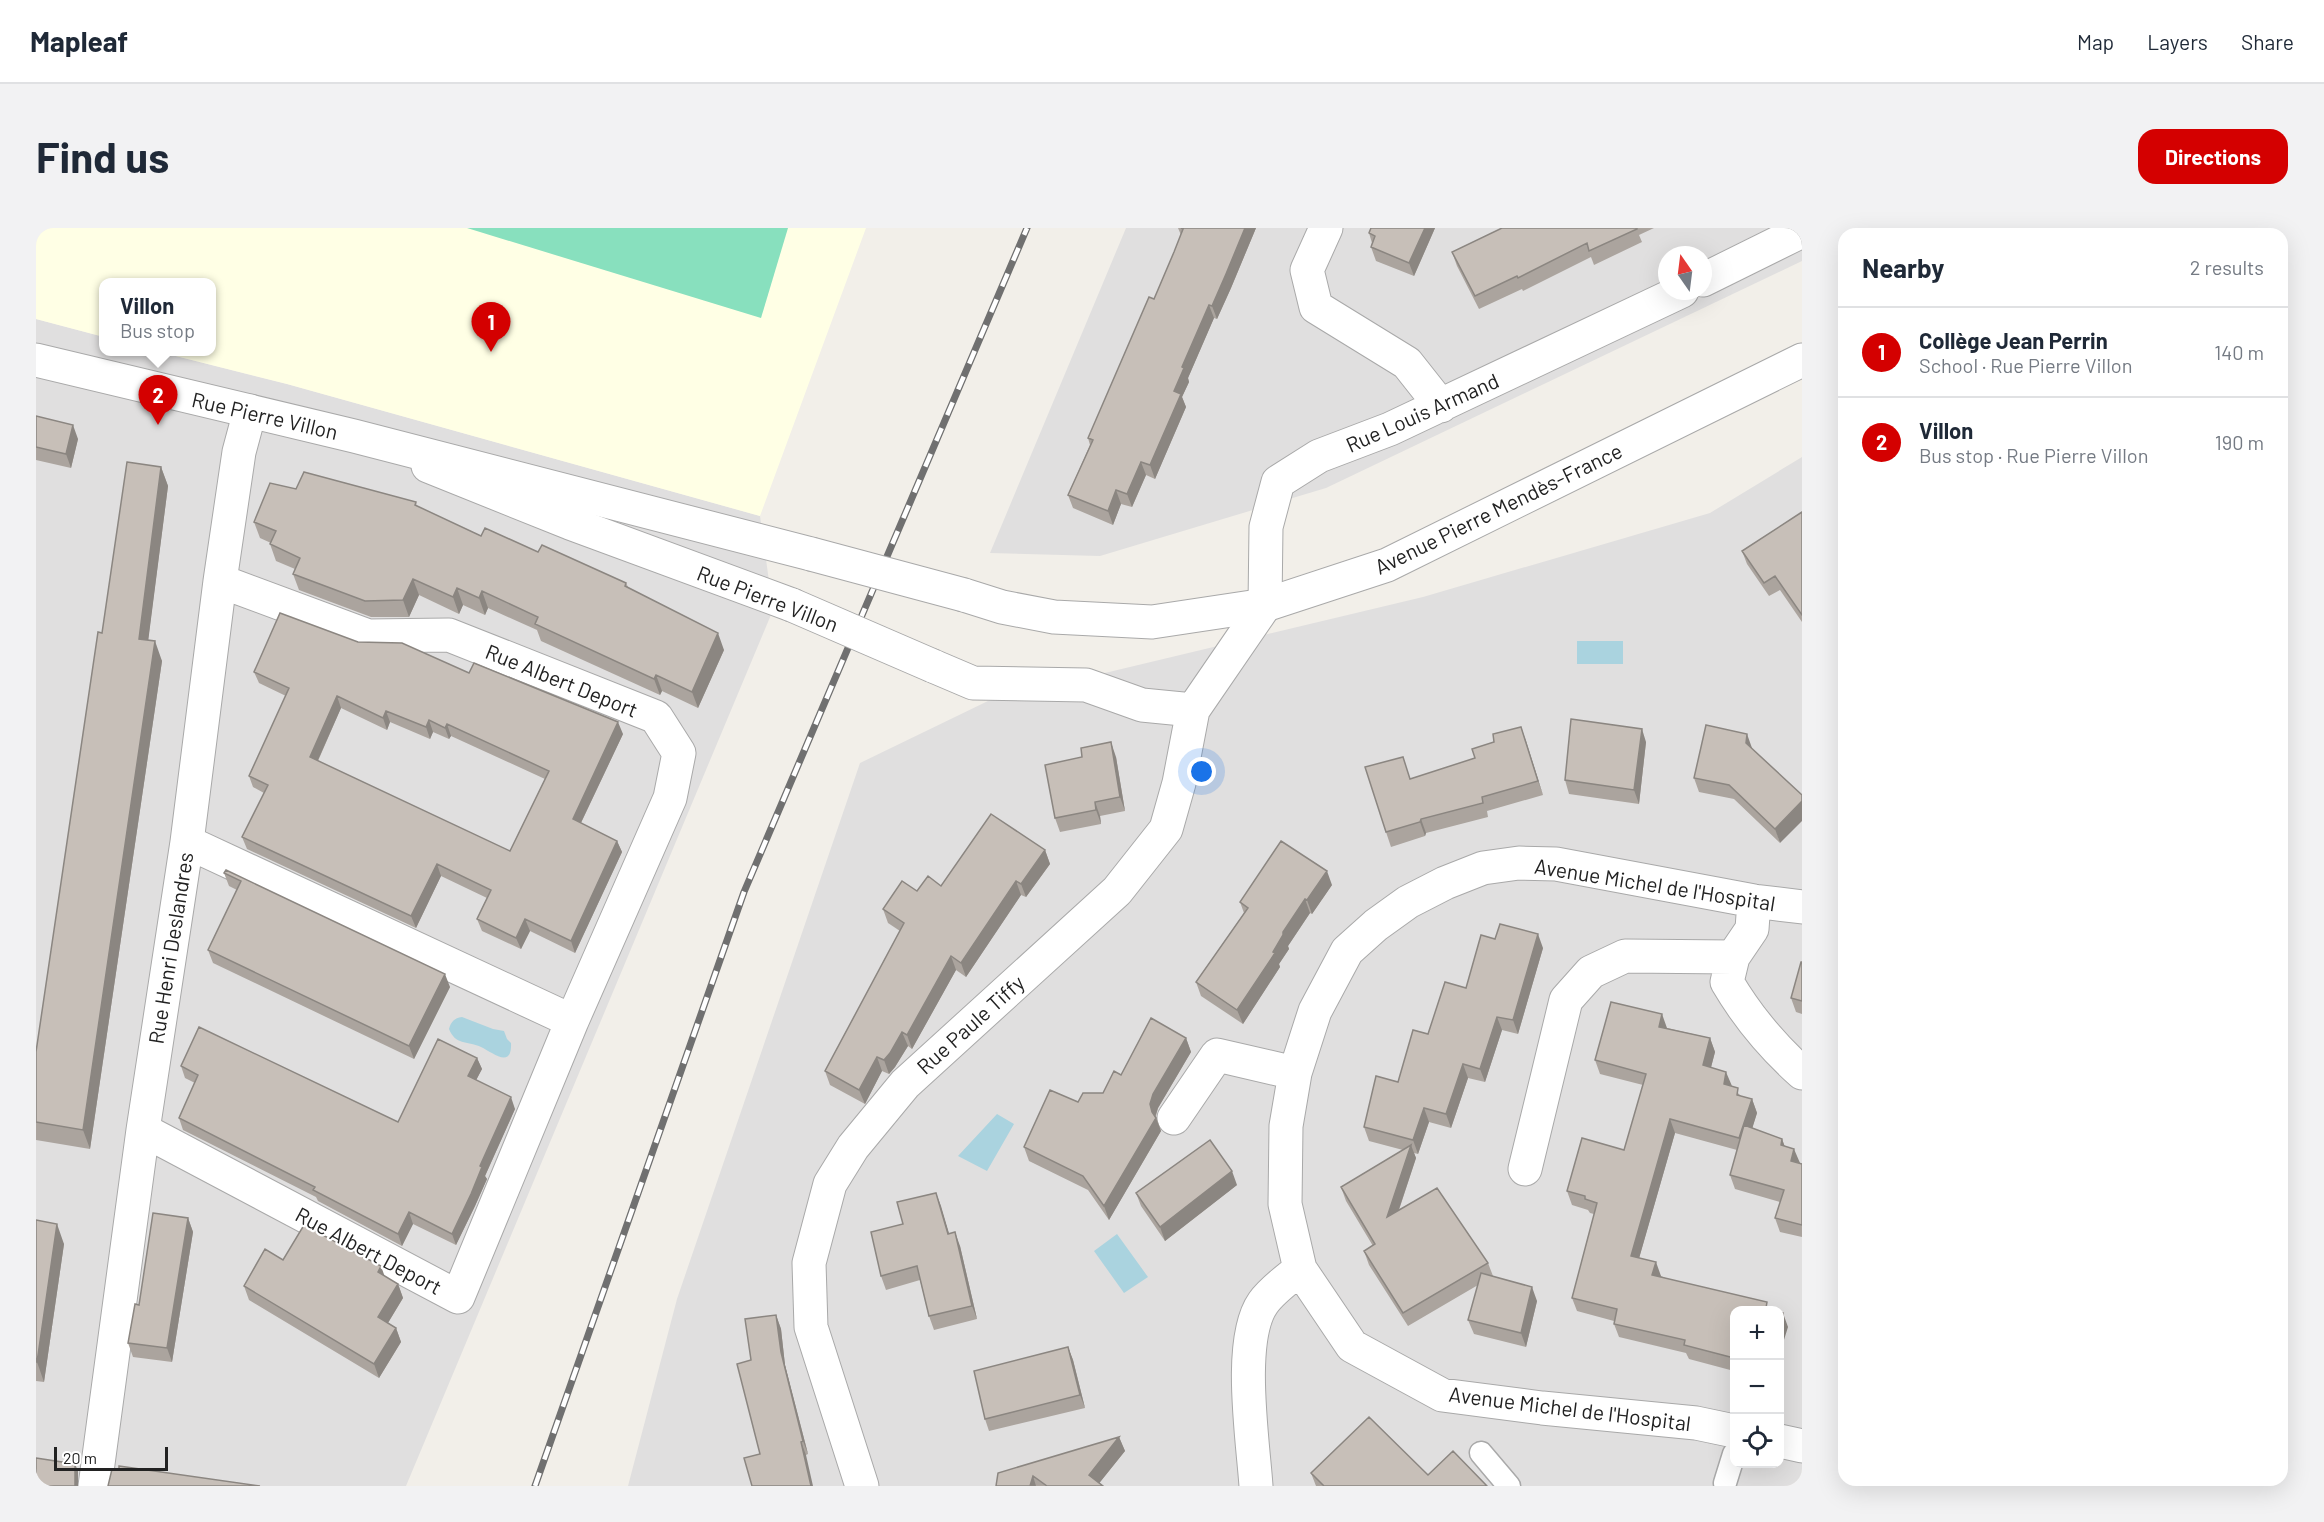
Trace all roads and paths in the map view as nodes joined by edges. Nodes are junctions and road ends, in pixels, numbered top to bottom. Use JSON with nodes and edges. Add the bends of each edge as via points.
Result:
{"nodes":[{"id":1,"x":1326,"y":228,"type":"edge"},
{"id":2,"x":1802,"y":231,"type":"edge"},
{"id":3,"x":1712,"y":276,"type":"edge"},
{"id":4,"x":1663,"y":300,"type":"edge"},
{"id":5,"x":36,"y":360,"type":"edge"},
{"id":6,"x":1802,"y":360,"type":"edge"},
{"id":7,"x":1441,"y":406,"type":"junction"},
{"id":8,"x":250,"y":411,"type":"junction"},
{"id":9,"x":354,"y":436,"type":"junction"},
{"id":10,"x":220,"y":581,"type":"junction"},
{"id":11,"x":1264,"y":605,"type":"junction"},
{"id":12,"x":1002,"y":607,"type":"joint"},
{"id":13,"x":1193,"y":710,"type":"junction"},
{"id":14,"x":187,"y":842,"type":"junction"},
{"id":15,"x":1754,"y":901,"type":"junction"},
{"id":16,"x":1802,"y":907,"type":"edge"},
{"id":17,"x":1733,"y":957,"type":"junction"},
{"id":18,"x":572,"y":1021,"type":"junction"},
{"id":19,"x":1295,"y":1073,"type":"junction"},
{"id":20,"x":1802,"y":1073,"type":"edge"},
{"id":21,"x":1174,"y":1118,"type":"dead end"},
{"id":22,"x":143,"y":1130,"type":"junction"},
{"id":23,"x":1525,"y":1169,"type":"dead end"},
{"id":24,"x":1300,"y":1269,"type":"junction"},
{"id":25,"x":1730,"y":1430,"type":"edge"},
{"id":26,"x":1784,"y":1442,"type":"edge"},
{"id":27,"x":1802,"y":1446,"type":"edge"},
{"id":28,"x":1481,"y":1453,"type":"dead end"},
{"id":29,"x":1731,"y":1468,"type":"edge"},
{"id":30,"x":1728,"y":1485,"type":"edge"},
{"id":31,"x":95,"y":1486,"type":"edge"},
{"id":32,"x":862,"y":1486,"type":"edge"},
{"id":33,"x":1256,"y":1486,"type":"edge"},
{"id":34,"x":1509,"y":1486,"type":"edge"}],
"edges":[{"from":1,"to":7,"type":"street","via":[[1307,270],[1317,307],[1407,363]]},
{"from":2,"to":3,"type":"street"},
{"from":4,"to":7,"type":"street","name":"Rue Louis Armand"},
{"from":5,"to":8,"type":"street","name":"Rue Pierre Villon"},
{"from":6,"to":11,"type":"street","name":"Avenue Pierre Mendès-France","via":[[1387,565]]},
{"from":7,"to":11,"type":"street","name":"Rue Louis Armand","via":[[1318,456],[1278,482],[1266,527]]},
{"from":8,"to":9,"type":"street","name":"Rue Pierre Villon"},
{"from":8,"to":10,"type":"street","name":"Rue Henri Deslandres","via":[[239,452]]},
{"from":9,"to":12,"type":"street","name":"Rue Pierre Villon","bridge":true},
{"from":9,"to":13,"type":"street","name":"Rue Pierre Villon","bridge":true,"via":[[570,523],[792,605],[973,682],[1086,685],[1142,705]]},
{"from":10,"to":14,"type":"street","name":"Rue Henri Deslandres"},
{"from":10,"to":18,"type":"street","name":"Rue Albert Deport","via":[[368,636],[449,634],[656,717],[679,753],[670,798]]},
{"from":11,"to":12,"type":"street","name":"Avenue Pierre Mendès-France","via":[[1152,622],[1054,617]]},
{"from":11,"to":13,"type":"street","name":"Rue Paule Tiffy"},
{"from":13,"to":32,"type":"street","name":"Rue Paule Tiffy","via":[[1166,829],[1117,891],[905,1084],[853,1147],[830,1184],[809,1263],[811,1326]]},
{"from":14,"to":18,"type":"street"},
{"from":14,"to":22,"type":"street","name":"Rue Henri Deslandres"},
{"from":15,"to":16,"type":"street","name":"Avenue Michel de l'Hospital"},
{"from":15,"to":17,"type":"street","via":[[1752,929]]},
{"from":15,"to":19,"type":"street","name":"Avenue Michel de l'Hospital","via":[[1556,864],[1519,863],[1483,868],[1408,902],[1347,951],[1315,1011]]},
{"from":17,"to":20,"type":"street","via":[[1727,982],[1784,1058]]},
{"from":17,"to":23,"type":"street","via":[[1625,956],[1591,972],[1566,1000]]},
{"from":18,"to":22,"type":"street","name":"Rue Albert Deport","via":[[458,1297]]},
{"from":19,"to":21,"type":"street","via":[[1217,1055]]},
{"from":19,"to":24,"type":"street","name":"Avenue Michel de l'Hospital","via":[[1286,1125],[1285,1204]]},
{"from":22,"to":31,"type":"street","name":"Rue Henri Deslandres"},
{"from":24,"to":25,"type":"street","name":"Avenue Michel de l'Hospital","via":[[1352,1346],[1442,1395]]},
{"from":24,"to":33,"type":"street","via":[[1263,1303],[1254,1323],[1249,1377]]},
{"from":26,"to":27,"type":"street"},
{"from":28,"to":34,"type":"lane"},
{"from":29,"to":30,"type":"lane"}]}
